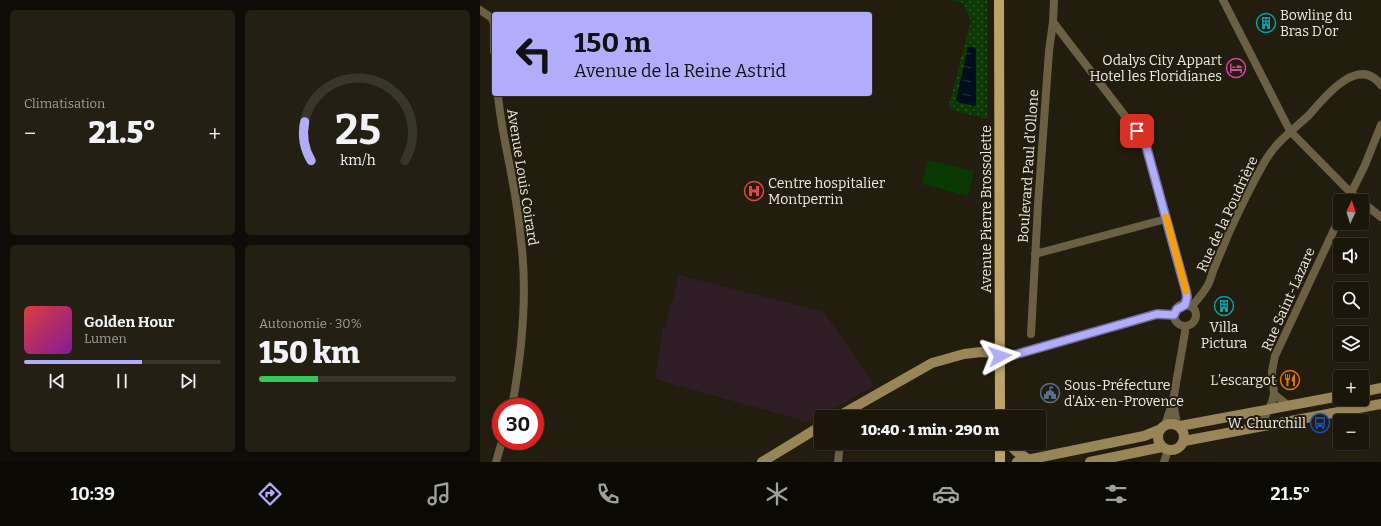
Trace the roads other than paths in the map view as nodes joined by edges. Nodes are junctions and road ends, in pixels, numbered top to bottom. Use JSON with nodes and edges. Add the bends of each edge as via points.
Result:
{"nodes":[{"id":1,"x":999,"y":0,"type":"edge"},
{"id":2,"x":1054,"y":0,"type":"edge"},
{"id":3,"x":1223,"y":0,"type":"edge"},
{"id":4,"x":480,"y":10,"type":"edge"},
{"id":5,"x":492,"y":18,"type":"edge"},
{"id":6,"x":1053,"y":22,"type":"junction"},
{"id":7,"x":1381,"y":85,"type":"edge"},
{"id":8,"x":498,"y":96,"type":"edge"},
{"id":9,"x":1381,"y":125,"type":"edge"},
{"id":10,"x":1290,"y":131,"type":"junction"},
{"id":11,"x":1351,"y":193,"type":"joint"},
{"id":12,"x":1369,"y":207,"type":"edge"},
{"id":13,"x":1381,"y":216,"type":"edge"},
{"id":14,"x":1166,"y":219,"type":"junction"},
{"id":15,"x":1334,"y":230,"type":"edge"},
{"id":16,"x":1034,"y":254,"type":"junction"},
{"id":17,"x":1188,"y":306,"type":"junction"},
{"id":18,"x":1174,"y":315,"type":"junction"},
{"id":19,"x":1185,"y":326,"type":"junction"},
{"id":20,"x":1031,"y":334,"type":"dead end"},
{"id":21,"x":1000,"y":356,"type":"junction"},
{"id":22,"x":1381,"y":388,"type":"edge"},
{"id":23,"x":1369,"y":391,"type":"edge"},
{"id":24,"x":1274,"y":394,"type":"junction"},
{"id":25,"x":1333,"y":397,"type":"edge"},
{"id":26,"x":514,"y":398,"type":"edge"},
{"id":27,"x":1173,"y":401,"type":"junction"},
{"id":28,"x":1381,"y":404,"type":"edge"},
{"id":29,"x":1290,"y":406,"type":"junction"},
{"id":30,"x":850,"y":410,"type":"edge"},
{"id":31,"x":1000,"y":410,"type":"edge"},
{"id":32,"x":1270,"y":410,"type":"junction"},
{"id":33,"x":1178,"y":425,"type":"junction"},
{"id":34,"x":1162,"y":427,"type":"junction"},
{"id":35,"x":1260,"y":427,"type":"junction"},
{"id":36,"x":814,"y":430,"type":"edge"},
{"id":37,"x":1184,"y":441,"type":"junction"},
{"id":38,"x":1165,"y":448,"type":"junction"},
{"id":39,"x":499,"y":450,"type":"edge"},
{"id":40,"x":839,"y":450,"type":"edge"},
{"id":41,"x":1001,"y":450,"type":"edge"},
{"id":42,"x":1015,"y":450,"type":"edge"},
{"id":43,"x":1028,"y":459,"type":"junction"},
{"id":44,"x":1002,"y":460,"type":"edge"},
{"id":45,"x":496,"y":462,"type":"edge"},
{"id":46,"x":762,"y":462,"type":"edge"},
{"id":47,"x":838,"y":462,"type":"edge"},
{"id":48,"x":1017,"y":462,"type":"edge"},
{"id":49,"x":1090,"y":462,"type":"edge"},
{"id":50,"x":1164,"y":462,"type":"edge"}],
"edges":[{"from":1,"to":21,"type":"main road","name":"Avenue Pierre Brossolette"},
{"from":2,"to":6,"type":"street","name":"Boulevard Paul d'Ollone"},
{"from":3,"to":10,"type":"street"},
{"from":4,"to":5,"type":"street"},
{"from":6,"to":14,"type":"street","via":[[1145,142]]},
{"from":6,"to":16,"type":"street","name":"Boulevard Paul d'Ollone"},
{"from":7,"to":10,"type":"street","name":"Rue de la Poudrière","via":[[1374,77],[1362,74],[1343,81]]},
{"from":8,"to":26,"type":"street","name":"Avenue Louis Coirard","via":[[499,115],[513,180],[522,243],[525,304]]},
{"from":9,"to":11,"type":"street"},
{"from":10,"to":11,"type":"street"},
{"from":10,"to":17,"type":"street","name":"Rue de la Poudrière","via":[[1266,160],[1229,234],[1207,288]]},
{"from":12,"to":13,"type":"street"},
{"from":14,"to":16,"type":"street"},
{"from":14,"to":17,"type":"street"},
{"from":15,"to":24,"type":"street","name":"Rue Saint-Lazare","via":[[1275,356],[1272,371]]},
{"from":16,"to":20,"type":"street","name":"Boulevard Paul d'Ollone"},
{"from":17,"to":18,"type":"street","via":[[1177,309]]},
{"from":17,"to":19,"type":"street","via":[[1195,312],[1195,319]]},
{"from":18,"to":19,"type":"street","via":[[1176,321]]},
{"from":18,"to":21,"type":"street","via":[[1157,314],[1007,357]]},
{"from":19,"to":27,"type":"street"},
{"from":21,"to":30,"type":"street","via":[[981,352],[932,363]]},
{"from":21,"to":31,"type":"main road","name":"Avenue Pierre Brossolette"},
{"from":22,"to":23,"type":"street"},
{"from":24,"to":29,"type":"street"},
{"from":24,"to":32,"type":"street","name":"Rue Saint-Lazare"},
{"from":25,"to":29,"type":"street"},
{"from":27,"to":33,"type":"street"},
{"from":27,"to":34,"type":"street"},
{"from":28,"to":35,"type":"street"},
{"from":29,"to":32,"type":"street"},
{"from":32,"to":33,"type":"street"},
{"from":32,"to":35,"type":"street","name":"Rue Saint-Lazare"},
{"from":33,"to":34,"type":"street","via":[[1170,423]]},
{"from":33,"to":37,"type":"street","via":[[1184,431]]},
{"from":34,"to":38,"type":"street","via":[[1158,438]]},
{"from":34,"to":43,"type":"street","via":[[1144,436]]},
{"from":35,"to":37,"type":"street"},
{"from":36,"to":46,"type":"street"},
{"from":37,"to":38,"type":"street","via":[[1179,448]]},
{"from":38,"to":49,"type":"street"},
{"from":38,"to":50,"type":"street"},
{"from":39,"to":45,"type":"street"},
{"from":40,"to":47,"type":"street"},
{"from":41,"to":44,"type":"main road"},
{"from":42,"to":43,"type":"street"},
{"from":43,"to":48,"type":"street"}]}
